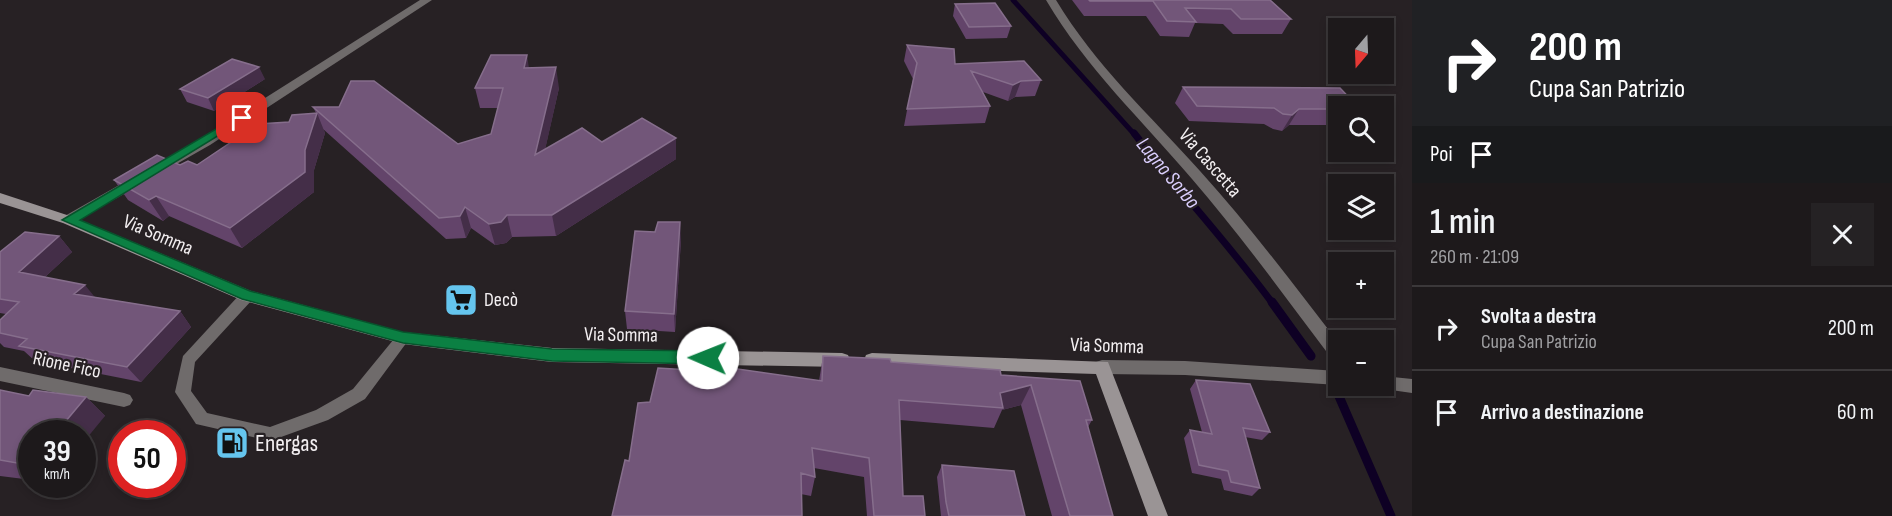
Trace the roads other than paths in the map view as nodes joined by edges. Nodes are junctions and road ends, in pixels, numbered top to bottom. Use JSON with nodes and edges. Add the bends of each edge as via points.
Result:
{"nodes":[{"id":1,"x":427,"y":0,"type":"edge"},
{"id":2,"x":1051,"y":0,"type":"edge"},
{"id":3,"x":0,"y":198,"type":"edge"},
{"id":4,"x":68,"y":220,"type":"junction"},
{"id":5,"x":247,"y":296,"type":"junction"},
{"id":6,"x":403,"y":338,"type":"junction"},
{"id":7,"x":1328,"y":341,"type":"edge"},
{"id":8,"x":1102,"y":367,"type":"junction"},
{"id":9,"x":0,"y":374,"type":"edge"},
{"id":10,"x":1328,"y":377,"type":"edge"},
{"id":11,"x":1394,"y":384,"type":"edge"},
{"id":12,"x":1412,"y":386,"type":"edge"},
{"id":13,"x":124,"y":400,"type":"dead end"},
{"id":14,"x":1158,"y":516,"type":"edge"}],
"edges":[{"from":1,"to":4,"type":"street","via":[[205,142]]},
{"from":2,"to":7,"type":"street","name":"Via Cascetta","via":[[1065,26],[1197,176]]},
{"from":3,"to":4,"type":"main road","name":"Via Somma"},
{"from":4,"to":5,"type":"main road","name":"Via Somma"},
{"from":5,"to":6,"type":"main road","name":"Via Somma"},
{"from":5,"to":6,"type":"lane","via":[[188,360],[183,392],[202,419],[270,434],[322,415],[359,394]]},
{"from":6,"to":8,"type":"main road","name":"Via Somma","via":[[552,355]]},
{"from":8,"to":10,"type":"street","name":"Via Somma"},
{"from":8,"to":14,"type":"main road"},
{"from":9,"to":13,"type":"street","name":"Rione Fico"},
{"from":11,"to":12,"type":"street"}]}
